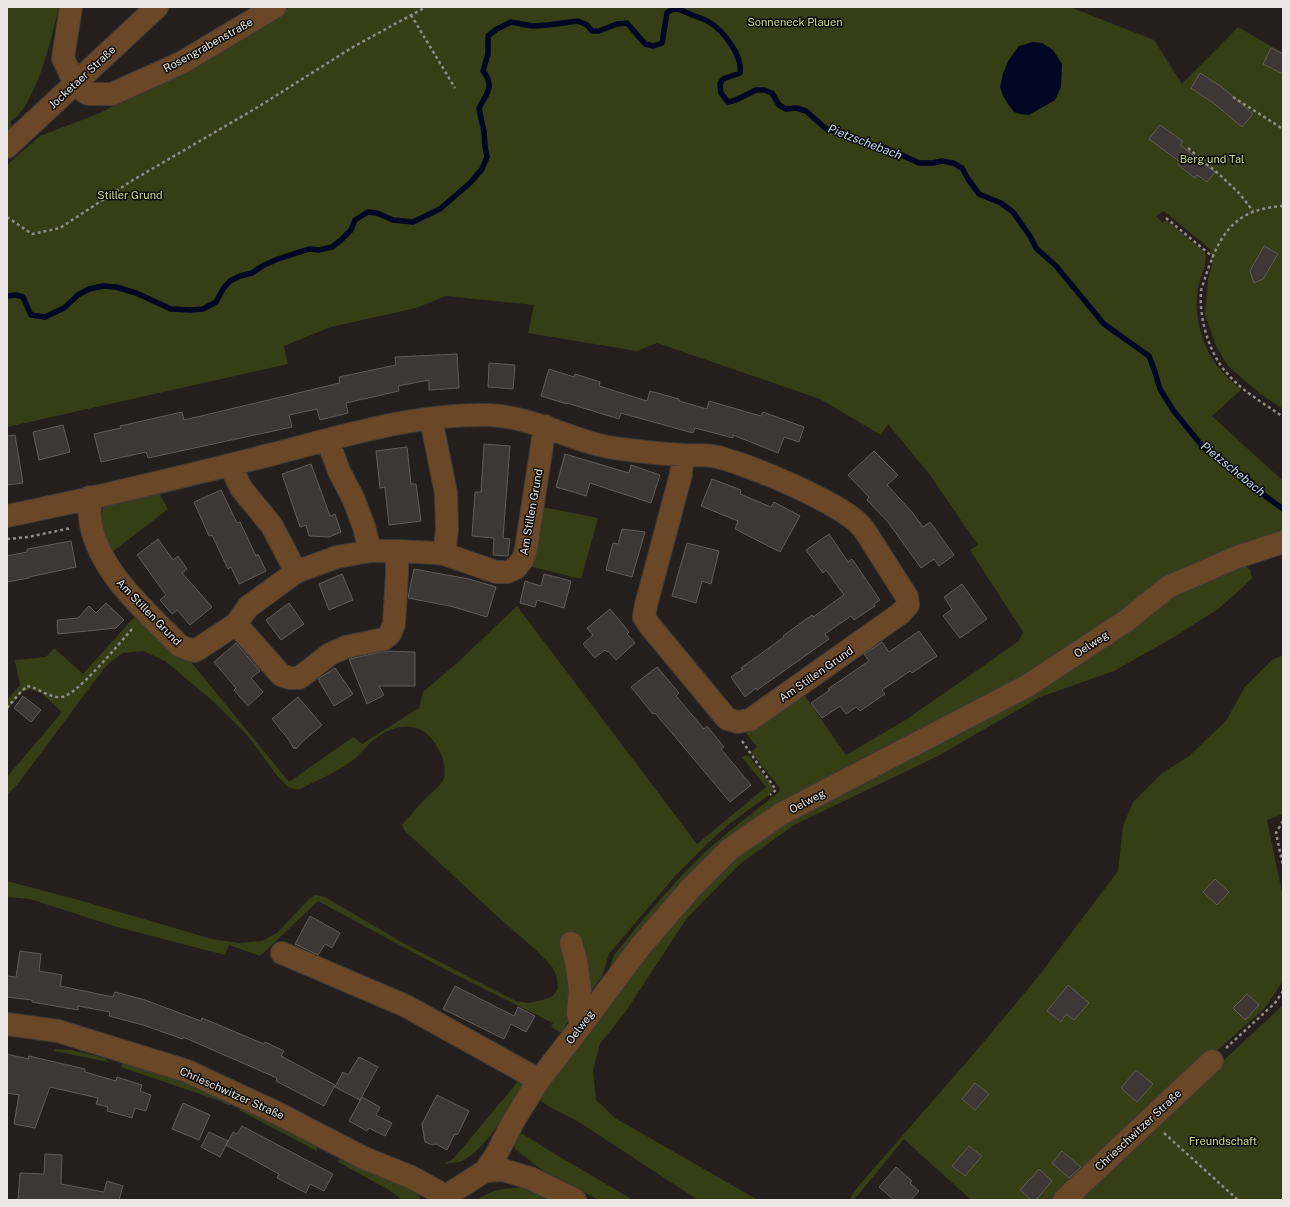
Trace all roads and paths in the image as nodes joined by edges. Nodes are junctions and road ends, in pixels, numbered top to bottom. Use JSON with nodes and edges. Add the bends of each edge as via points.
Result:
{"nodes":[{"id":1,"x":71,"y":7,"type":"edge"},
{"id":2,"x":157,"y":7,"type":"edge"},
{"id":3,"x":275,"y":7,"type":"edge"},
{"id":4,"x":426,"y":7,"type":"edge"},
{"id":5,"x":412,"y":15,"type":"junction"},
{"id":6,"x":75,"y":84,"type":"junction"},
{"id":7,"x":455,"y":88,"type":"dead end"},
{"id":8,"x":1233,"y":97,"type":"dead end"},
{"id":9,"x":1283,"y":129,"type":"edge"},
{"id":10,"x":7,"y":147,"type":"edge"},
{"id":11,"x":1188,"y":148,"type":"dead end"},
{"id":12,"x":1283,"y":206,"type":"edge"},
{"id":13,"x":1253,"y":211,"type":"junction"},
{"id":14,"x":7,"y":217,"type":"edge"},
{"id":15,"x":1166,"y":218,"type":"dead end"},
{"id":16,"x":1213,"y":257,"type":"junction"},
{"id":17,"x":1283,"y":417,"type":"edge"},
{"id":18,"x":431,"y":419,"type":"junction"},
{"id":19,"x":545,"y":426,"type":"junction"},
{"id":20,"x":328,"y":441,"type":"junction"},
{"id":21,"x":683,"y":455,"type":"junction"},
{"id":22,"x":230,"y":465,"type":"junction"},
{"id":23,"x":90,"y":497,"type":"junction"},
{"id":24,"x":7,"y":516,"type":"edge"},
{"id":25,"x":91,"y":524,"type":"junction"},
{"id":26,"x":7,"y":539,"type":"edge"},
{"id":27,"x":1283,"y":542,"type":"edge"},
{"id":28,"x":370,"y":551,"type":"junction"},
{"id":29,"x":397,"y":551,"type":"junction"},
{"id":30,"x":444,"y":554,"type":"junction"},
{"id":31,"x":296,"y":572,"type":"junction"},
{"id":32,"x":148,"y":613,"type":"junction"},
{"id":33,"x":236,"y":624,"type":"junction"},
{"id":34,"x":7,"y":708,"type":"edge"},
{"id":35,"x":1283,"y":821,"type":"edge"},
{"id":36,"x":1283,"y":866,"type":"edge"},
{"id":37,"x":571,"y":943,"type":"dead end"},
{"id":38,"x":282,"y":953,"type":"dead end"},
{"id":39,"x":1283,"y":991,"type":"edge"},
{"id":40,"x":7,"y":1024,"type":"edge"},
{"id":41,"x":581,"y":1026,"type":"junction"},
{"id":42,"x":1212,"y":1061,"type":"joint"},
{"id":43,"x":540,"y":1080,"type":"junction"},
{"id":44,"x":1150,"y":1119,"type":"junction"},
{"id":45,"x":485,"y":1171,"type":"junction"},
{"id":46,"x":444,"y":1198,"type":"edge"},
{"id":47,"x":575,"y":1200,"type":"edge"},
{"id":48,"x":1064,"y":1200,"type":"edge"},
{"id":49,"x":1238,"y":1200,"type":"edge"}],
"edges":[{"from":1,"to":6,"type":"street","via":[[63,58]]},
{"from":2,"to":6,"type":"street","name":"Jocketaer Straße"},
{"from":3,"to":6,"type":"street","name":"Rosengrabenstraße","via":[[181,63],[112,94],[88,94]]},
{"from":4,"to":5,"type":"path"},
{"from":5,"to":7,"type":"path"},
{"from":5,"to":14,"type":"path","via":[[353,47],[133,180],[60,228],[32,234]]},
{"from":6,"to":10,"type":"street","name":"Jocketaer Straße"},
{"from":8,"to":9,"type":"path"},
{"from":11,"to":13,"type":"path","via":[[1221,176]]},
{"from":12,"to":13,"type":"path"},
{"from":13,"to":16,"type":"path","via":[[1239,219],[1226,234]]},
{"from":15,"to":16,"type":"path"},
{"from":16,"to":17,"type":"path","via":[[1201,291],[1205,331],[1213,352],[1225,372],[1239,385]]},
{"from":18,"to":19,"type":"street","name":"Am Stillen Grund","via":[[444,416],[490,415],[512,417]]},
{"from":18,"to":20,"type":"street","name":"Am Stillen Grund","via":[[404,422]]},
{"from":18,"to":30,"type":"street","via":[[446,493],[447,529]]},
{"from":19,"to":21,"type":"street","name":"Am Stillen Grund","via":[[585,441],[617,449]]},
{"from":19,"to":30,"type":"street","name":"Am Stillen Grund","via":[[526,548],[523,559],[516,568],[507,572],[496,572]]},
{"from":20,"to":22,"type":"street","name":"Am Stillen Grund"},
{"from":20,"to":28,"type":"street","via":[[364,526]]},
{"from":21,"to":21,"type":"street","name":"Am Stillen Grund","via":[[714,456],[745,466],[824,500],[845,513],[861,526],[907,597],[908,605],[901,613],[750,720],[738,722],[727,719],[644,617],[681,474]]},
{"from":22,"to":23,"type":"street","name":"Am Stillen Grund"},
{"from":22,"to":31,"type":"street","via":[[241,488],[272,526]]},
{"from":23,"to":24,"type":"street","name":"Am Stillen Grund"},
{"from":23,"to":25,"type":"street","name":"Am Stillen Grund"},
{"from":25,"to":26,"type":"path"},
{"from":25,"to":32,"type":"street","name":"Am Stillen Grund","via":[[97,546],[116,579]]},
{"from":27,"to":41,"type":"street","name":"Oelweg","via":[[1238,557],[1168,587],[1126,621],[1027,686],[781,814],[730,849],[691,888],[640,947]]},
{"from":28,"to":29,"type":"street","name":"Am Stillen Grund"},
{"from":28,"to":31,"type":"street","name":"Am Stillen Grund","via":[[337,557]]},
{"from":29,"to":30,"type":"street","name":"Am Stillen Grund"},
{"from":29,"to":33,"type":"street","via":[[394,624],[390,634],[384,639],[346,646],[330,654],[299,678],[281,675]]},
{"from":31,"to":33,"type":"street","name":"Am Stillen Grund","via":[[248,607]]},
{"from":32,"to":33,"type":"street","name":"Am Stillen Grund","via":[[180,646],[194,651]]},
{"from":32,"to":34,"type":"path","via":[[72,693],[64,698],[56,697],[27,686]]},
{"from":35,"to":36,"type":"path","via":[[1276,833]]},
{"from":37,"to":41,"type":"street","via":[[580,989],[578,1014]]},
{"from":38,"to":43,"type":"street","via":[[406,1006]]},
{"from":39,"to":42,"type":"path","via":[[1275,1003]]},
{"from":40,"to":46,"type":"street","name":"Chrieschwitzer Straße","via":[[58,1031],[187,1071],[275,1112],[364,1158],[411,1177]]},
{"from":41,"to":43,"type":"street","name":"Oelweg"},
{"from":42,"to":44,"type":"street","name":"Chrieschwitzer Straße"},
{"from":43,"to":45,"type":"street","name":"Oelweg"},
{"from":44,"to":48,"type":"street","name":"Chrieschwitzer Straße"},
{"from":44,"to":49,"type":"path"},
{"from":45,"to":46,"type":"street","name":"Oelweg"},
{"from":45,"to":47,"type":"street","via":[[503,1170],[530,1178]]}]}
